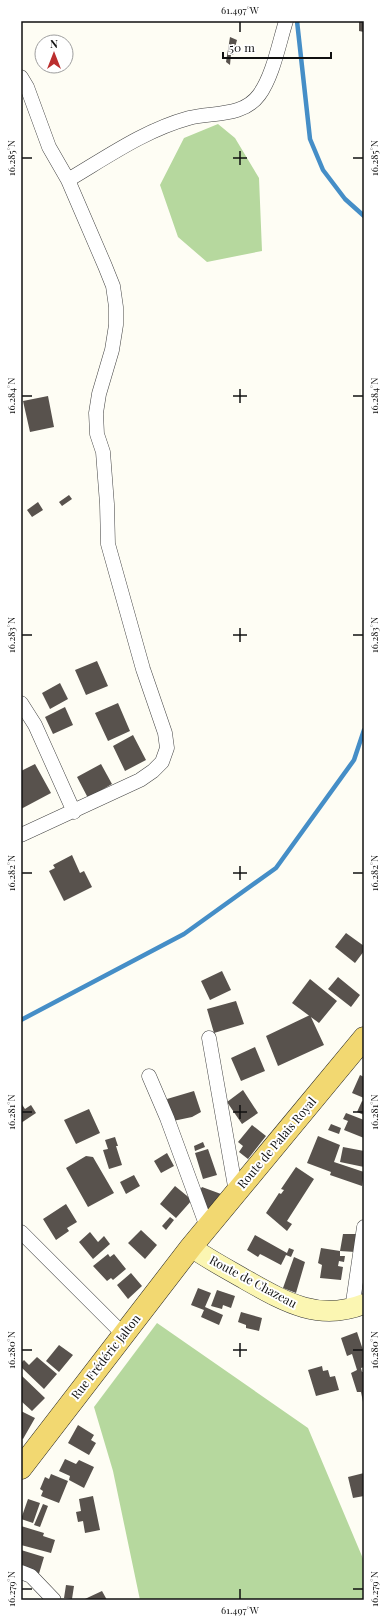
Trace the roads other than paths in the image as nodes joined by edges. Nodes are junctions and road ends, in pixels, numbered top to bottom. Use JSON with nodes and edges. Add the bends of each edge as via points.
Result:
{"nodes":[{"id":1,"x":286,"y":21,"type":"edge"},
{"id":2,"x":21,"y":78,"type":"edge"},
{"id":3,"x":68,"y":180,"type":"junction"},
{"id":4,"x":21,"y":703,"type":"edge"},
{"id":5,"x":74,"y":812,"type":"junction"},
{"id":6,"x":21,"y":835,"type":"edge"},
{"id":7,"x":209,"y":1038,"type":"dead end"},
{"id":8,"x":364,"y":1038,"type":"edge"},
{"id":9,"x":150,"y":1076,"type":"dead end"},
{"id":10,"x":236,"y":1192,"type":"junction"},
{"id":11,"x":207,"y":1227,"type":"junction"},
{"id":12,"x":364,"y":1227,"type":"edge"},
{"id":13,"x":21,"y":1232,"type":"edge"},
{"id":14,"x":191,"y":1247,"type":"junction"},
{"id":15,"x":358,"y":1306,"type":"edge"},
{"id":16,"x":124,"y":1335,"type":"junction"},
{"id":17,"x":21,"y":1468,"type":"edge"},
{"id":18,"x":21,"y":1572,"type":"edge"},
{"id":19,"x":54,"y":1600,"type":"edge"}],
"edges":[{"from":1,"to":3,"type":"street","via":[[266,82],[259,96],[249,104],[224,114],[189,118],[164,127],[135,140]]},
{"from":2,"to":3,"type":"street","via":[[27,87],[49,147]]},
{"from":3,"to":5,"type":"street","via":[[113,286],[116,324],[96,413],[97,434],[103,460],[108,544],[143,669],[165,733],[166,748],[162,762],[153,771]]},
{"from":4,"to":5,"type":"street","via":[[34,724]]},
{"from":5,"to":6,"type":"street"},
{"from":7,"to":10,"type":"street"},
{"from":8,"to":10,"type":"main road","name":"Route de Palais Royal"},
{"from":9,"to":11,"type":"street"},
{"from":10,"to":11,"type":"main road","name":"Route de Palais Royal"},
{"from":11,"to":14,"type":"main road","name":"Route de Palais Royal"},
{"from":12,"to":15,"type":"street"},
{"from":13,"to":16,"type":"street"},
{"from":14,"to":15,"type":"main road","name":"Route de Chazeau","via":[[280,1299],[301,1308],[334,1311]]},
{"from":14,"to":16,"type":"main road","name":"Rue Frédéric Jalton"},
{"from":16,"to":17,"type":"main road","name":"Rue Frédéric Jalton"},
{"from":18,"to":19,"type":"street","via":[[31,1576]]}]}
